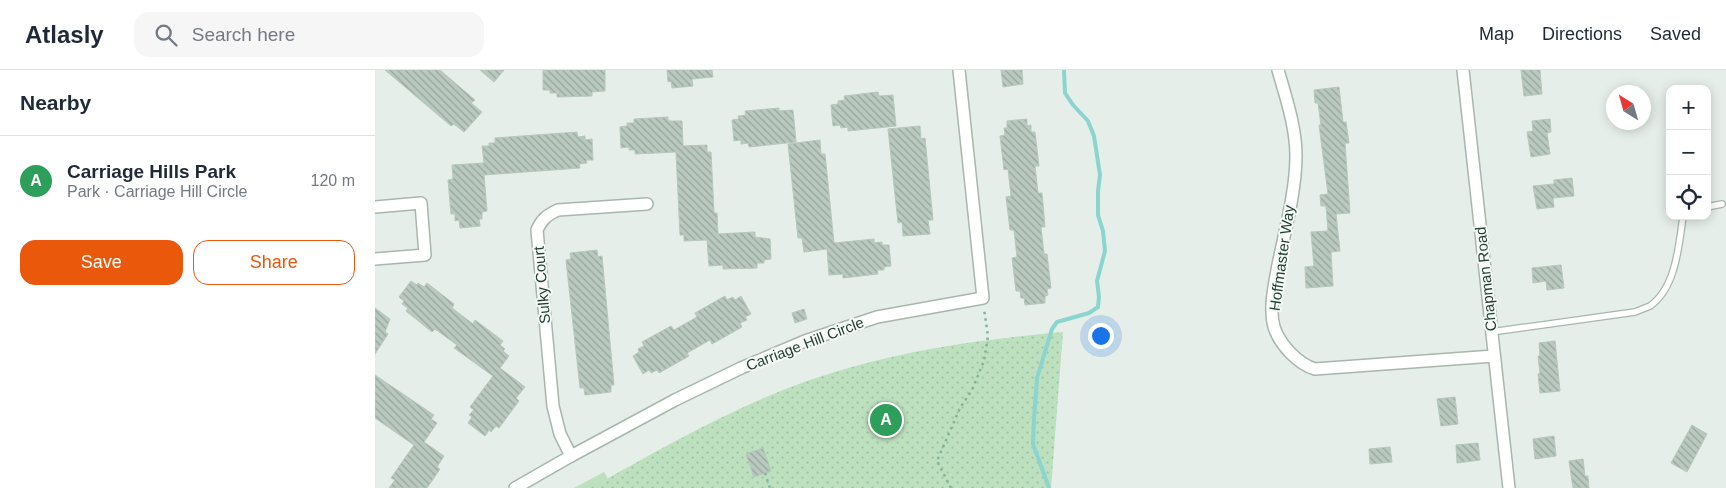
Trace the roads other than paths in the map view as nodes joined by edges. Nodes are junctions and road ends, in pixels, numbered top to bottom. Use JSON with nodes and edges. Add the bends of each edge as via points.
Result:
{"nodes":[{"id":1,"x":959,"y":70,"type":"edge"},
{"id":2,"x":1279,"y":70,"type":"edge"},
{"id":3,"x":1463,"y":70,"type":"edge"},
{"id":4,"x":647,"y":204,"type":"dead end"},
{"id":5,"x":1722,"y":204,"type":"dead end"},
{"id":6,"x":375,"y":206,"type":"edge"},
{"id":7,"x":1711,"y":206,"type":"edge"},
{"id":8,"x":1682,"y":220,"type":"edge"},
{"id":9,"x":375,"y":259,"type":"edge"},
{"id":10,"x":1491,"y":332,"type":"junction"},
{"id":11,"x":1494,"y":356,"type":"junction"},
{"id":12,"x":571,"y":456,"type":"junction"},
{"id":13,"x":515,"y":488,"type":"edge"},
{"id":14,"x":1509,"y":488,"type":"edge"}],
"edges":[{"from":1,"to":12,"type":"street","name":"Carriage Hill Circle","via":[[983,298],[877,317],[805,341],[675,400]]},
{"from":2,"to":11,"type":"street","name":"Hoffmaster Way","via":[[1294,129],[1296,157],[1272,313],[1274,328],[1289,351],[1305,366],[1320,370]]},
{"from":3,"to":10,"type":"street","name":"Chapman Road"},
{"from":4,"to":12,"type":"street","name":"Sulky Court","via":[[558,210],[547,215],[537,230],[553,406],[560,434]]},
{"from":5,"to":7,"type":"lane"},
{"from":6,"to":9,"type":"street","via":[[421,203],[425,255]]},
{"from":8,"to":10,"type":"lane","via":[[1671,276],[1648,307],[1635,312]]},
{"from":10,"to":11,"type":"street","name":"Chapman Road"},
{"from":11,"to":14,"type":"street","name":"Chapman Road"},
{"from":12,"to":13,"type":"street","name":"Carriage Hill Circle"}]}
